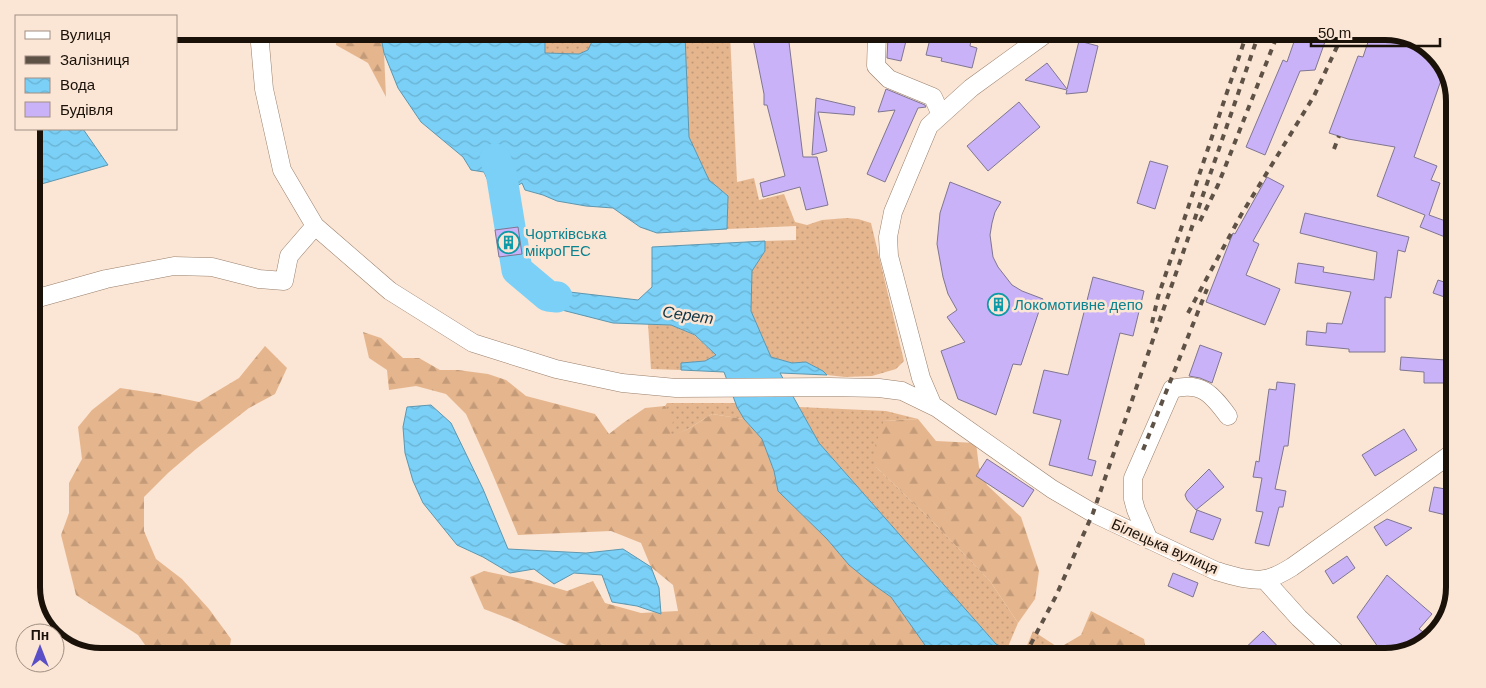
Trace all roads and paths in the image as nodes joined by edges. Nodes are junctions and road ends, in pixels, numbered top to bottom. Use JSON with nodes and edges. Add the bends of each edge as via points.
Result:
{"nodes":[{"id":1,"x":260,"y":40,"type":"edge"},
{"id":2,"x":877,"y":40,"type":"edge"},
{"id":3,"x":1037,"y":40,"type":"edge"},
{"id":4,"x":941,"y":116,"type":"junction"},
{"id":5,"x":315,"y":226,"type":"junction"},
{"id":6,"x":40,"y":297,"type":"edge"},
{"id":7,"x":932,"y":406,"type":"junction"},
{"id":8,"x":1228,"y":416,"type":"dead end"},
{"id":9,"x":1446,"y":458,"type":"edge"},
{"id":10,"x":1149,"y":540,"type":"junction"},
{"id":11,"x":1264,"y":579,"type":"junction"},
{"id":12,"x":1331,"y":648,"type":"edge"}],
"edges":[{"from":1,"to":5,"type":"street","name":"Білецька вулиця","via":[[264,90],[282,170]]},
{"from":2,"to":4,"type":"street","via":[[876,66],[889,79],[933,97]]},
{"from":3,"to":4,"type":"street","via":[[971,88]]},
{"from":4,"to":7,"type":"street","via":[[929,126],[892,212],[888,237],[889,256],[921,378]]},
{"from":5,"to":6,"type":"street","via":[[289,256],[284,281],[259,279],[212,267],[174,266],[106,279]]},
{"from":5,"to":7,"type":"street","name":"Білецька вулиця","via":[[390,291],[473,343],[556,369],[622,382],[676,388],[879,388],[902,391]]},
{"from":7,"to":10,"type":"street","name":"Білецька вулиця","via":[[1052,489]]},
{"from":8,"to":10,"type":"street","via":[[1210,394],[1198,388],[1172,388],[1133,478],[1133,499]]},
{"from":9,"to":11,"type":"street","name":"Білецька вулиця","via":[[1292,567]]},
{"from":10,"to":11,"type":"street","name":"Білецька вулиця","via":[[1216,570]]},
{"from":11,"to":12,"type":"street"}]}
